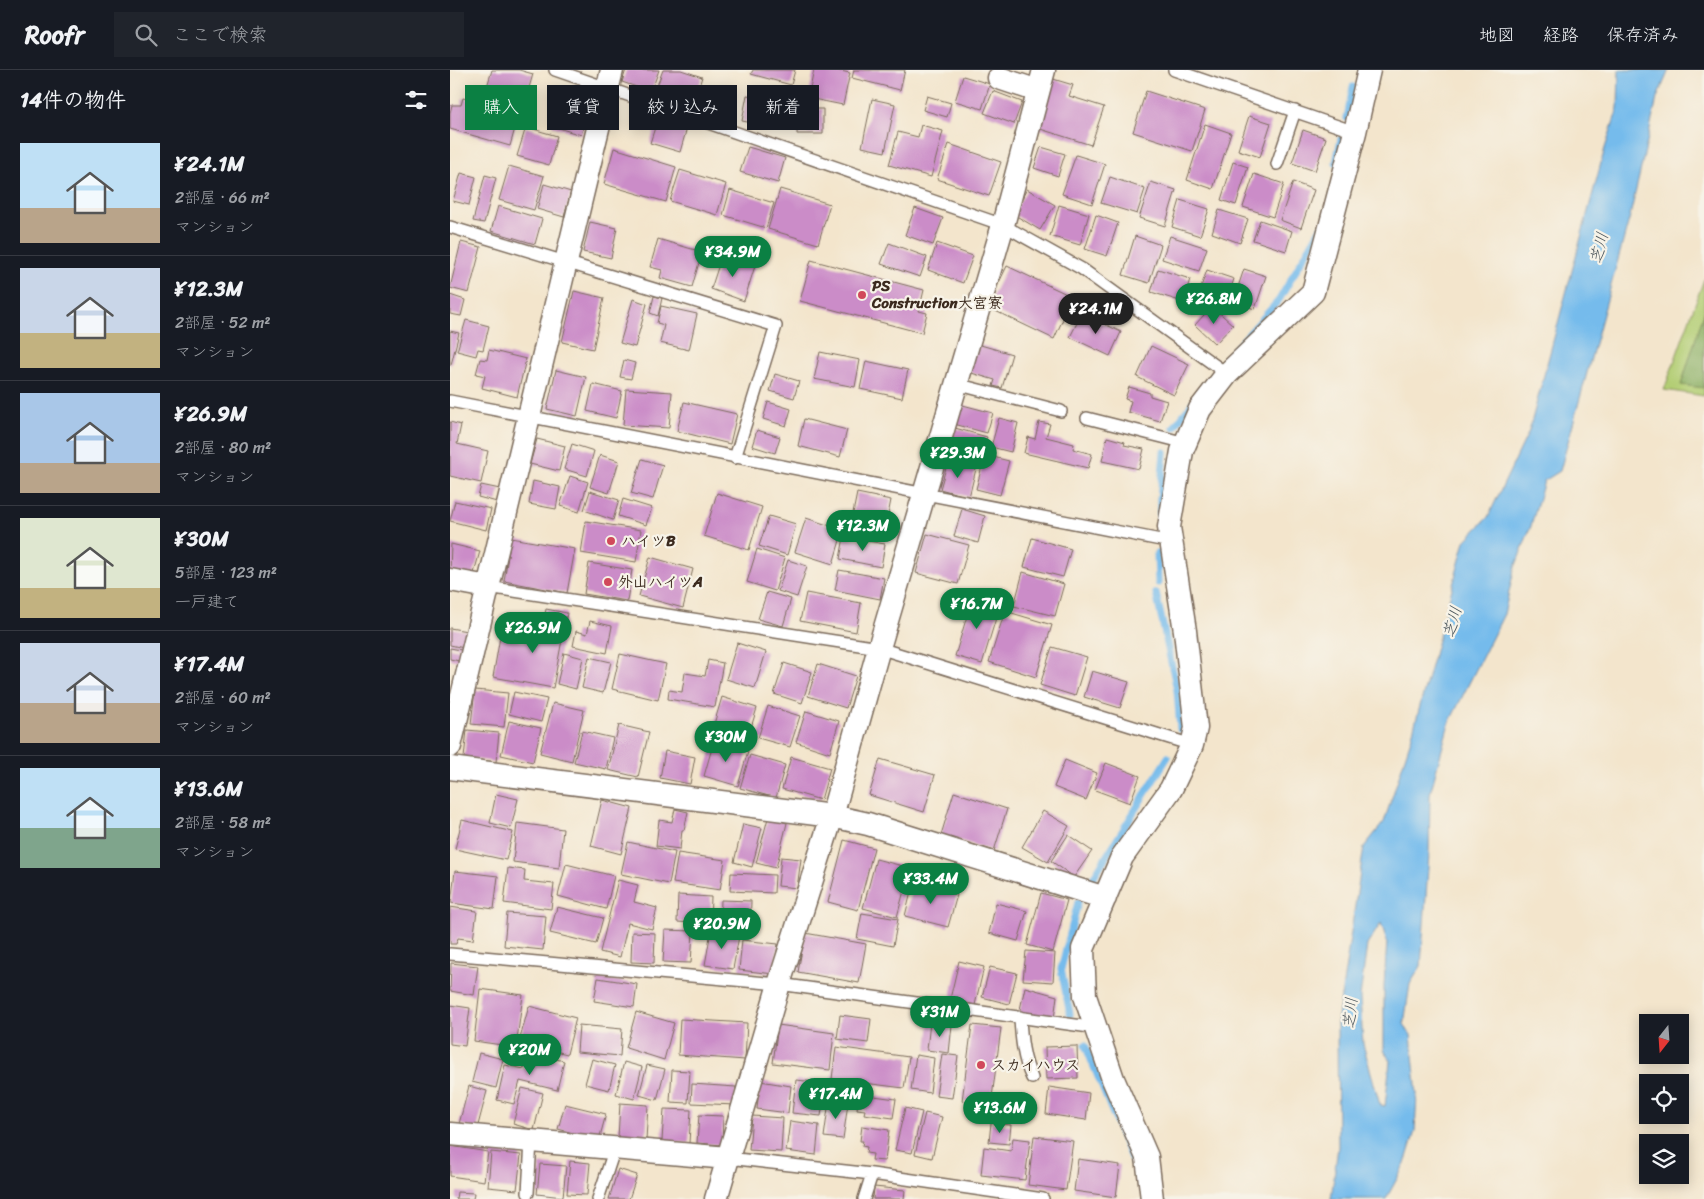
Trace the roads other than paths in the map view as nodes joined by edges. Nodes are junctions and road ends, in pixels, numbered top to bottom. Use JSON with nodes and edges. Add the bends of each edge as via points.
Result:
{"nodes":[{"id":1,"x":555,"y":70,"type":"edge"},
{"id":2,"x":1174,"y":70,"type":"edge"},
{"id":3,"x":1368,"y":70,"type":"edge"},
{"id":4,"x":999,"y":78,"type":"dead end"},
{"id":5,"x":610,"y":79,"type":"edge"},
{"id":6,"x":1041,"y":80,"type":"edge"},
{"id":7,"x":1295,"y":111,"type":"junction"},
{"id":8,"x":1355,"y":132,"type":"junction"},
{"id":9,"x":1277,"y":164,"type":"dead end"},
{"id":10,"x":1004,"y":224,"type":"junction"},
{"id":11,"x":450,"y":228,"type":"edge"},
{"id":12,"x":566,"y":262,"type":"junction"},
{"id":13,"x":1227,"y":374,"type":"junction"},
{"id":14,"x":956,"y":384,"type":"junction"},
{"id":15,"x":450,"y":401,"type":"edge"},
{"id":16,"x":1061,"y":411,"type":"dead end"},
{"id":17,"x":529,"y":417,"type":"junction"},
{"id":18,"x":1087,"y":418,"type":"dead end"},
{"id":19,"x":1186,"y":443,"type":"junction"},
{"id":20,"x":735,"y":458,"type":"junction"},
{"id":21,"x":924,"y":494,"type":"junction"},
{"id":22,"x":1172,"y":542,"type":"junction"},
{"id":23,"x":450,"y":580,"type":"edge"},
{"id":24,"x":488,"y":587,"type":"junction"},
{"id":25,"x":879,"y":648,"type":"junction"},
{"id":26,"x":1192,"y":745,"type":"junction"},
{"id":27,"x":450,"y":746,"type":"edge"},
{"id":28,"x":450,"y":768,"type":"edge"},
{"id":29,"x":832,"y":816,"type":"junction"},
{"id":30,"x":1105,"y":898,"type":"junction"},
{"id":31,"x":450,"y":954,"type":"edge"},
{"id":32,"x":779,"y":984,"type":"junction"},
{"id":33,"x":1020,"y":1017,"type":"junction"},
{"id":34,"x":1097,"y":1028,"type":"junction"},
{"id":35,"x":1032,"y":1078,"type":"dead end"},
{"id":36,"x":450,"y":1134,"type":"edge"},
{"id":37,"x":530,"y":1141,"type":"junction"},
{"id":38,"x":615,"y":1148,"type":"junction"},
{"id":39,"x":728,"y":1158,"type":"junction"},
{"id":40,"x":872,"y":1174,"type":"junction"},
{"id":41,"x":528,"y":1193,"type":"dead end"},
{"id":42,"x":598,"y":1199,"type":"edge"},
{"id":43,"x":716,"y":1199,"type":"edge"},
{"id":44,"x":864,"y":1199,"type":"edge"},
{"id":45,"x":1043,"y":1199,"type":"edge"},
{"id":46,"x":1152,"y":1199,"type":"edge"}],
"edges":[{"from":1,"to":5,"type":"lane"},
{"from":2,"to":7,"type":"lane"},
{"from":3,"to":8,"type":"street"},
{"from":4,"to":6,"type":"street"},
{"from":5,"to":10,"type":"lane"},
{"from":5,"to":12,"type":"street"},
{"from":6,"to":10,"type":"street"},
{"from":7,"to":8,"type":"lane"},
{"from":7,"to":9,"type":"lane"},
{"from":8,"to":13,"type":"street","via":[[1313,292]]},
{"from":10,"to":13,"type":"lane","via":[[1082,269]]},
{"from":10,"to":14,"type":"street"},
{"from":11,"to":12,"type":"lane"},
{"from":12,"to":17,"type":"street"},
{"from":12,"to":20,"type":"lane","via":[[776,326]]},
{"from":13,"to":19,"type":"street","via":[[1200,409]]},
{"from":14,"to":16,"type":"lane"},
{"from":14,"to":21,"type":"street"},
{"from":15,"to":17,"type":"lane"},
{"from":17,"to":20,"type":"lane"},
{"from":17,"to":24,"type":"street"},
{"from":18,"to":19,"type":"lane"},
{"from":19,"to":22,"type":"street","via":[[1169,527]]},
{"from":20,"to":21,"type":"lane"},
{"from":21,"to":22,"type":"lane"},
{"from":21,"to":25,"type":"street"},
{"from":22,"to":26,"type":"street","via":[[1196,728]]},
{"from":23,"to":24,"type":"street"},
{"from":24,"to":25,"type":"lane"},
{"from":24,"to":27,"type":"street"},
{"from":25,"to":26,"type":"lane"},
{"from":25,"to":29,"type":"street"},
{"from":26,"to":30,"type":"street","via":[[1170,789],[1122,857]]},
{"from":28,"to":29,"type":"street"},
{"from":29,"to":30,"type":"street","via":[[868,824]]},
{"from":29,"to":32,"type":"street"},
{"from":30,"to":34,"type":"street","via":[[1083,949],[1085,996]]},
{"from":31,"to":32,"type":"lane"},
{"from":32,"to":33,"type":"lane"},
{"from":32,"to":39,"type":"street"},
{"from":33,"to":34,"type":"lane"},
{"from":33,"to":35,"type":"lane","via":[[1021,1039]]},
{"from":34,"to":46,"type":"street","via":[[1113,1079],[1147,1157]]},
{"from":36,"to":37,"type":"street"},
{"from":37,"to":38,"type":"street"},
{"from":37,"to":41,"type":"lane"},
{"from":38,"to":39,"type":"street"},
{"from":38,"to":42,"type":"lane"},
{"from":39,"to":40,"type":"lane"},
{"from":39,"to":43,"type":"street"},
{"from":40,"to":44,"type":"lane"},
{"from":40,"to":45,"type":"lane"}]}
